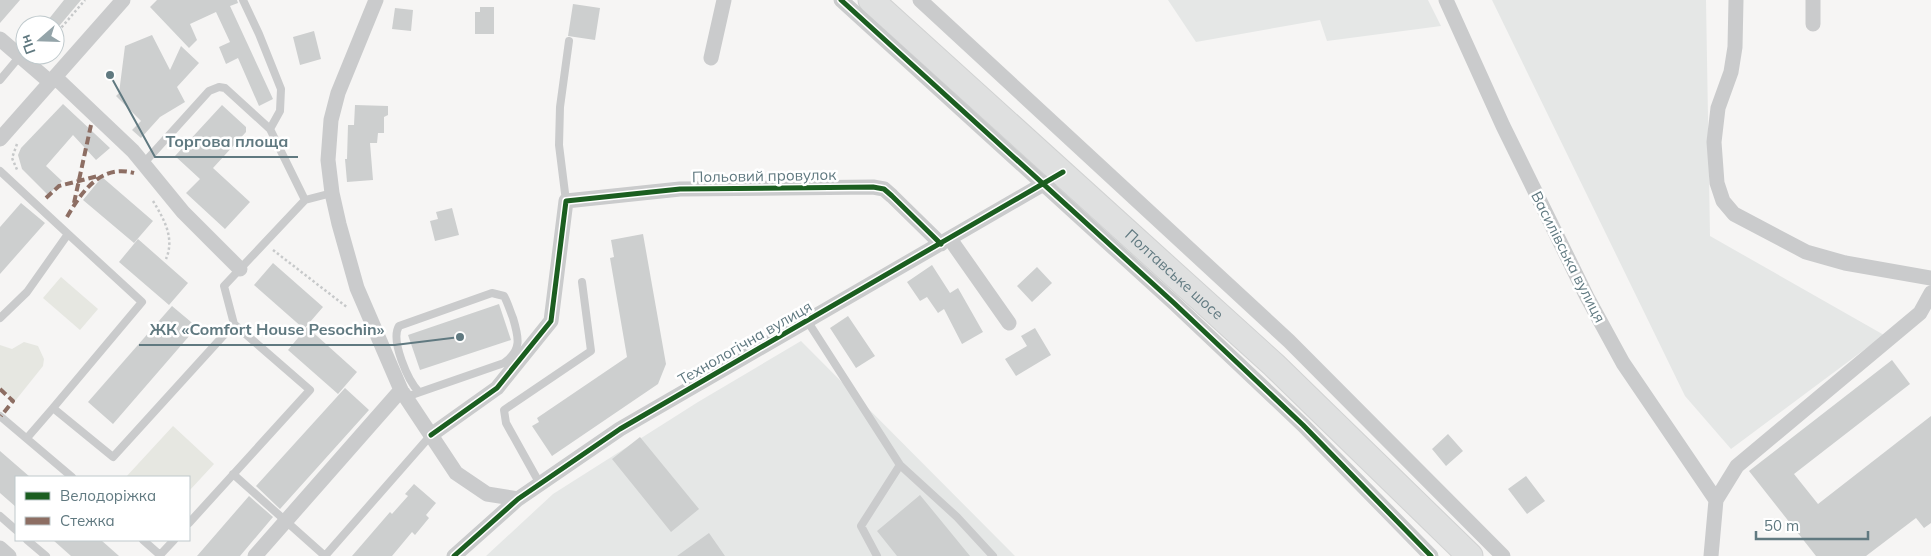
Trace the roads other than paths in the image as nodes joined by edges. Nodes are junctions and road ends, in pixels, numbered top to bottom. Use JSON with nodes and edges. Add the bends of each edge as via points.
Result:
{"nodes":[{"id":1,"x":123,"y":0,"type":"edge"},
{"id":2,"x":243,"y":0,"type":"edge"},
{"id":3,"x":376,"y":0,"type":"edge"},
{"id":4,"x":724,"y":0,"type":"edge"},
{"id":5,"x":841,"y":0,"type":"edge"},
{"id":6,"x":872,"y":0,"type":"edge"},
{"id":7,"x":920,"y":0,"type":"edge"},
{"id":8,"x":1446,"y":0,"type":"edge"},
{"id":9,"x":1736,"y":0,"type":"edge"},
{"id":10,"x":1813,"y":0,"type":"edge"},
{"id":11,"x":1813,"y":24,"type":"dead end"},
{"id":12,"x":0,"y":39,"type":"edge"},
{"id":13,"x":569,"y":41,"type":"dead end"},
{"id":14,"x":15,"y":52,"type":"edge"},
{"id":15,"x":711,"y":58,"type":"dead end"},
{"id":16,"x":15,"y":62,"type":"edge"},
{"id":17,"x":32,"y":65,"type":"edge"},
{"id":18,"x":0,"y":80,"type":"edge"},
{"id":19,"x":53,"y":80,"type":"junction"},
{"id":20,"x":270,"y":129,"type":"junction"},
{"id":21,"x":0,"y":139,"type":"edge"},
{"id":22,"x":143,"y":164,"type":"junction"},
{"id":23,"x":0,"y":171,"type":"edge"},
{"id":24,"x":1053,"y":178,"type":"junction"},
{"id":25,"x":332,"y":193,"type":"junction"},
{"id":26,"x":305,"y":200,"type":"junction"},
{"id":27,"x":566,"y":201,"type":"junction"},
{"id":28,"x":68,"y":234,"type":"junction"},
{"id":29,"x":946,"y":241,"type":"junction"},
{"id":30,"x":240,"y":269,"type":"junction"},
{"id":31,"x":1931,"y":278,"type":"edge"},
{"id":32,"x":582,"y":282,"type":"dead end"},
{"id":33,"x":1931,"y":293,"type":"edge"},
{"id":34,"x":0,"y":318,"type":"edge"},
{"id":35,"x":808,"y":322,"type":"junction"},
{"id":36,"x":1009,"y":323,"type":"dead end"},
{"id":37,"x":234,"y":324,"type":"junction"},
{"id":38,"x":409,"y":393,"type":"junction"},
{"id":39,"x":53,"y":408,"type":"junction"},
{"id":40,"x":0,"y":416,"type":"edge"},
{"id":41,"x":431,"y":434,"type":"junction"},
{"id":42,"x":27,"y":438,"type":"junction"},
{"id":43,"x":900,"y":465,"type":"junction"},
{"id":44,"x":233,"y":474,"type":"junction"},
{"id":45,"x":71,"y":476,"type":"edge"},
{"id":46,"x":540,"y":484,"type":"junction"},
{"id":47,"x":518,"y":499,"type":"junction"},
{"id":48,"x":1716,"y":500,"type":"junction"},
{"id":49,"x":0,"y":516,"type":"edge"},
{"id":50,"x":285,"y":521,"type":"junction"},
{"id":51,"x":190,"y":522,"type":"edge"},
{"id":52,"x":15,"y":529,"type":"edge"},
{"id":53,"x":28,"y":541,"type":"edge"},
{"id":54,"x":144,"y":541,"type":"edge"},
{"id":55,"x":173,"y":541,"type":"edge"},
{"id":56,"x":0,"y":548,"type":"edge"},
{"id":57,"x":9,"y":556,"type":"edge"},
{"id":58,"x":46,"y":556,"type":"edge"},
{"id":59,"x":255,"y":556,"type":"edge"},
{"id":60,"x":454,"y":556,"type":"edge"},
{"id":61,"x":877,"y":556,"type":"edge"},
{"id":62,"x":993,"y":556,"type":"edge"},
{"id":63,"x":1431,"y":556,"type":"edge"},
{"id":64,"x":1470,"y":556,"type":"edge"},
{"id":65,"x":1503,"y":556,"type":"edge"},
{"id":66,"x":1711,"y":556,"type":"edge"}],
"edges":[{"from":1,"to":19,"type":"street"},
{"from":2,"to":20,"type":"lane","via":[[281,89],[280,111]]},
{"from":3,"to":25,"type":"street","via":[[338,93],[331,120],[328,160]]},
{"from":4,"to":15,"type":"street"},
{"from":5,"to":24,"type":"street","via":[[934,82]]},
{"from":6,"to":24,"type":"highway","name":"Полтавське шосе"},
{"from":7,"to":65,"type":"street","via":[[1289,341]]},
{"from":8,"to":48,"type":"street","name":"Василівська вулиця","via":[[1587,298],[1634,380]]},
{"from":9,"to":31,"type":"street","via":[[1735,47],[1731,72],[1718,108],[1714,142],[1717,183],[1723,201],[1734,214],[1806,252],[1845,263]]},
{"from":10,"to":11,"type":"street"},
{"from":12,"to":14,"type":"street"},
{"from":13,"to":27,"type":"lane","via":[[560,107],[559,145]]},
{"from":16,"to":18,"type":"lane"},
{"from":17,"to":19,"type":"street"},
{"from":19,"to":21,"type":"street"},
{"from":19,"to":22,"type":"street","via":[[133,151]]},
{"from":20,"to":22,"type":"lane","via":[[225,88],[214,88]]},
{"from":20,"to":26,"type":"lane"},
{"from":22,"to":30,"type":"street","via":[[183,212]]},
{"from":23,"to":28,"type":"lane"},
{"from":24,"to":29,"type":"street","name":"Технологічна вулиця"},
{"from":24,"to":63,"type":"street","via":[[1174,303],[1303,425]]},
{"from":24,"to":64,"type":"highway","name":"Полтавське шосе","via":[[1274,365]]},
{"from":25,"to":26,"type":"lane"},
{"from":25,"to":38,"type":"street","via":[[357,288]]},
{"from":26,"to":30,"type":"lane"},
{"from":27,"to":29,"type":"street","name":"Польовий провулок","via":[[680,189],[873,186],[884,189]]},
{"from":27,"to":41,"type":"street","via":[[551,321],[497,388]]},
{"from":28,"to":34,"type":"lane","via":[[27,292]]},
{"from":28,"to":39,"type":"lane","via":[[142,302]]},
{"from":29,"to":35,"type":"street","name":"Технологічна вулиця"},
{"from":29,"to":36,"type":"street","name":"Польовий провулок"},
{"from":30,"to":37,"type":"lane","via":[[224,286]]},
{"from":32,"to":46,"type":"lane","via":[[591,352],[504,410],[506,423]]},
{"from":33,"to":48,"type":"street","via":[[1920,313],[1737,466]]},
{"from":35,"to":43,"type":"lane"},
{"from":35,"to":46,"type":"street","name":"Технологічна вулиця","via":[[620,429]]},
{"from":37,"to":39,"type":"lane","via":[[113,456]]},
{"from":37,"to":44,"type":"lane","via":[[310,390]]},
{"from":38,"to":38,"type":"lane","via":[[409,380],[395,338],[399,326],[492,293],[504,296],[518,336],[513,356],[504,363]]},
{"from":38,"to":41,"type":"street"},
{"from":38,"to":50,"type":"street"},
{"from":39,"to":42,"type":"lane"},
{"from":40,"to":42,"type":"lane"},
{"from":41,"to":47,"type":"street","via":[[456,473],[487,494]]},
{"from":41,"to":50,"type":"lane","via":[[325,556]]},
{"from":42,"to":45,"type":"lane"},
{"from":43,"to":61,"type":"lane","via":[[861,526]]},
{"from":43,"to":62,"type":"lane","via":[[957,517]]},
{"from":44,"to":50,"type":"lane"},
{"from":44,"to":51,"type":"lane"},
{"from":46,"to":47,"type":"street","name":"Технологічна вулиця"},
{"from":47,"to":60,"type":"street","name":"Технологічна вулиця"},
{"from":48,"to":66,"type":"street"},
{"from":49,"to":52,"type":"lane"},
{"from":50,"to":59,"type":"street"},
{"from":53,"to":58,"type":"lane"},
{"from":54,"to":55,"type":"lane","via":[[160,555]]},
{"from":56,"to":57,"type":"street"}]}
